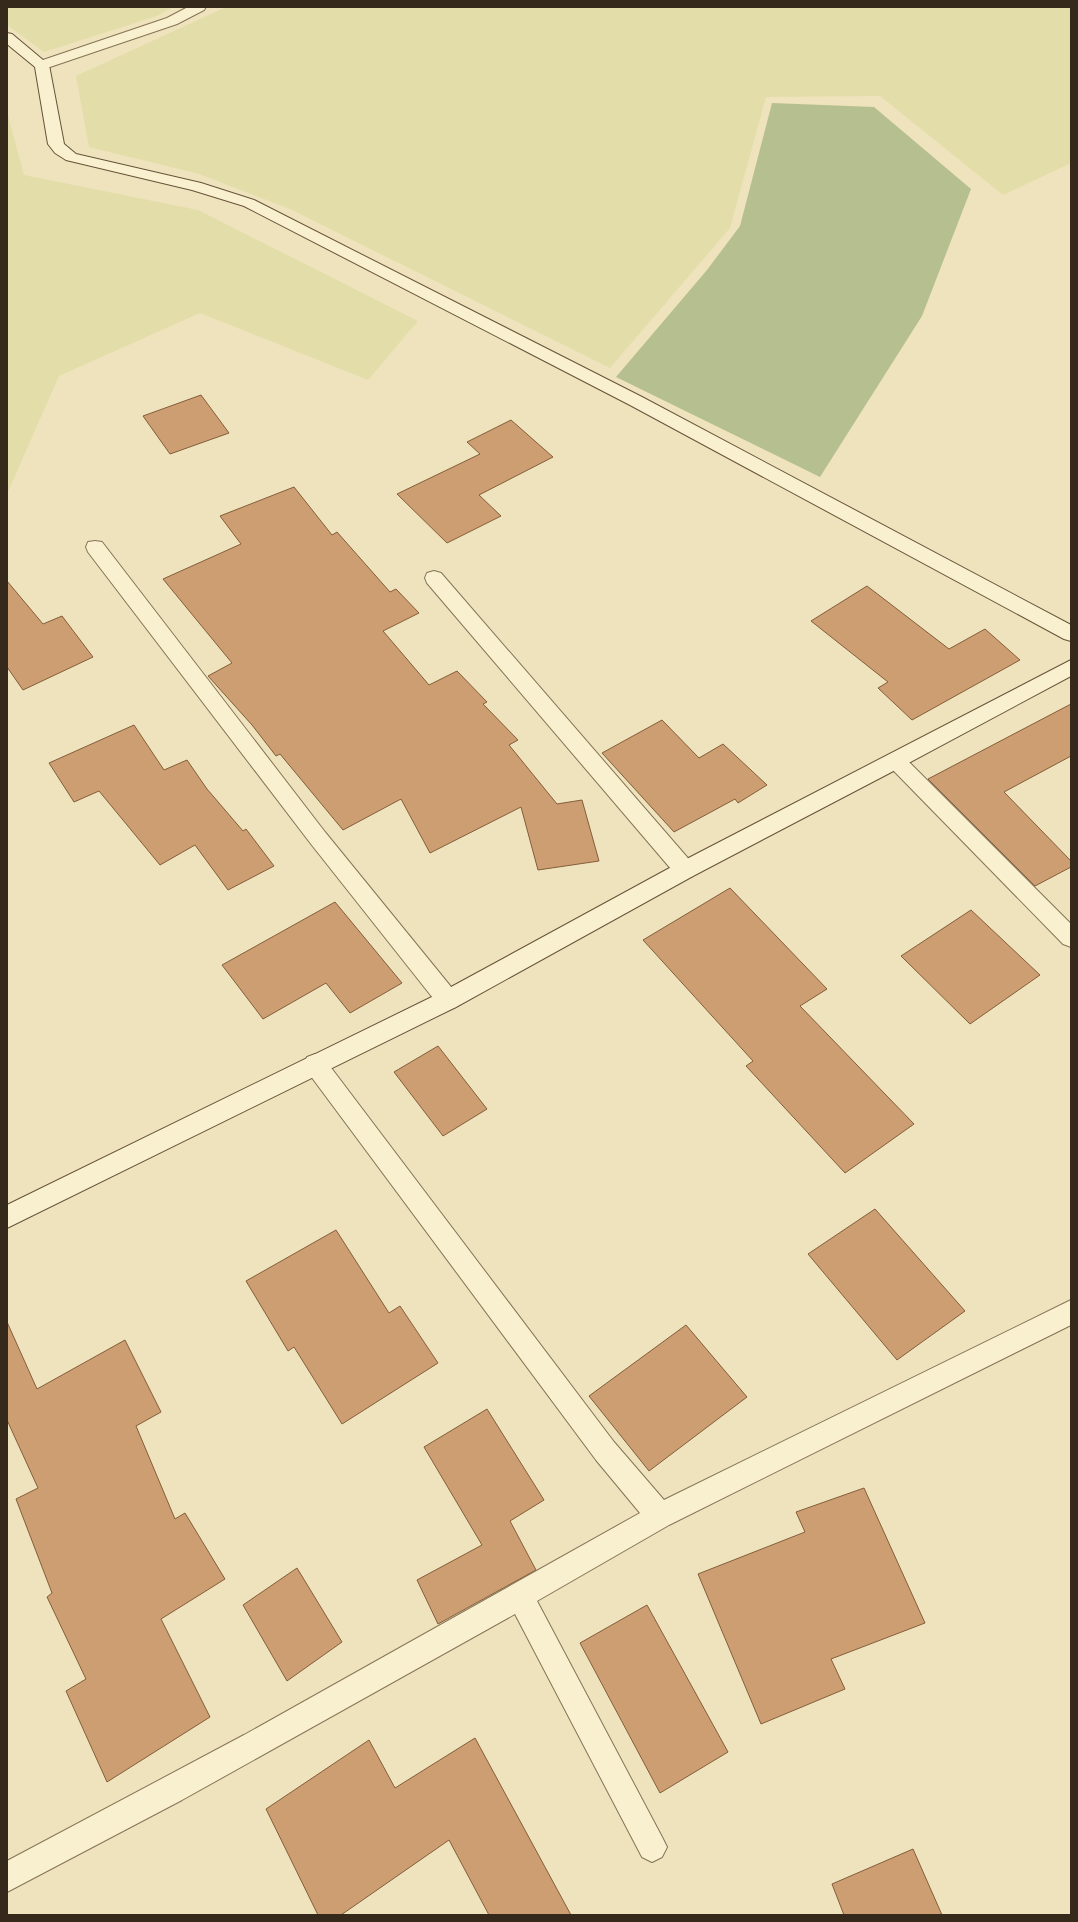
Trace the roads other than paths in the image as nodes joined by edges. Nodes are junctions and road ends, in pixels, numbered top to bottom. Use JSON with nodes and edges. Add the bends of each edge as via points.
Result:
{"nodes":[{"id":1,"x":199,"y":7,"type":"edge"},
{"id":2,"x":7,"y":37,"type":"edge"},
{"id":3,"x":42,"y":65,"type":"junction"},
{"id":4,"x":95,"y":547,"type":"dead end"},
{"id":5,"x":434,"y":578,"type":"dead end"},
{"id":6,"x":1071,"y":634,"type":"edge"},
{"id":7,"x":1071,"y":667,"type":"edge"},
{"id":8,"x":896,"y":761,"type":"junction"},
{"id":9,"x":685,"y":870,"type":"junction"},
{"id":10,"x":1071,"y":938,"type":"edge"},
{"id":11,"x":448,"y":1000,"type":"junction"},
{"id":12,"x":316,"y":1064,"type":"junction"},
{"id":13,"x":7,"y":1217,"type":"edge"},
{"id":14,"x":1071,"y":1312,"type":"edge"},
{"id":15,"x":660,"y":1516,"type":"junction"},
{"id":16,"x":520,"y":1596,"type":"junction"},
{"id":17,"x":652,"y":1847,"type":"dead end"},
{"id":18,"x":7,"y":1877,"type":"edge"}],
"edges":[{"from":1,"to":3,"type":"street","via":[[172,21]]},
{"from":2,"to":3,"type":"street"},
{"from":3,"to":6,"type":"street","via":[[56,144],[71,157],[196,186],[249,203],[636,401]]},
{"from":4,"to":11,"type":"street","via":[[318,838]]},
{"from":5,"to":9,"type":"street"},
{"from":7,"to":8,"type":"street"},
{"from":8,"to":9,"type":"street"},
{"from":8,"to":10,"type":"street"},
{"from":9,"to":11,"type":"street"},
{"from":11,"to":12,"type":"street"},
{"from":12,"to":13,"type":"street"},
{"from":12,"to":15,"type":"street","via":[[600,1444]]},
{"from":14,"to":15,"type":"street"},
{"from":15,"to":16,"type":"street"},
{"from":16,"to":17,"type":"street"},
{"from":16,"to":18,"type":"street","via":[[105,1826]]}]}
